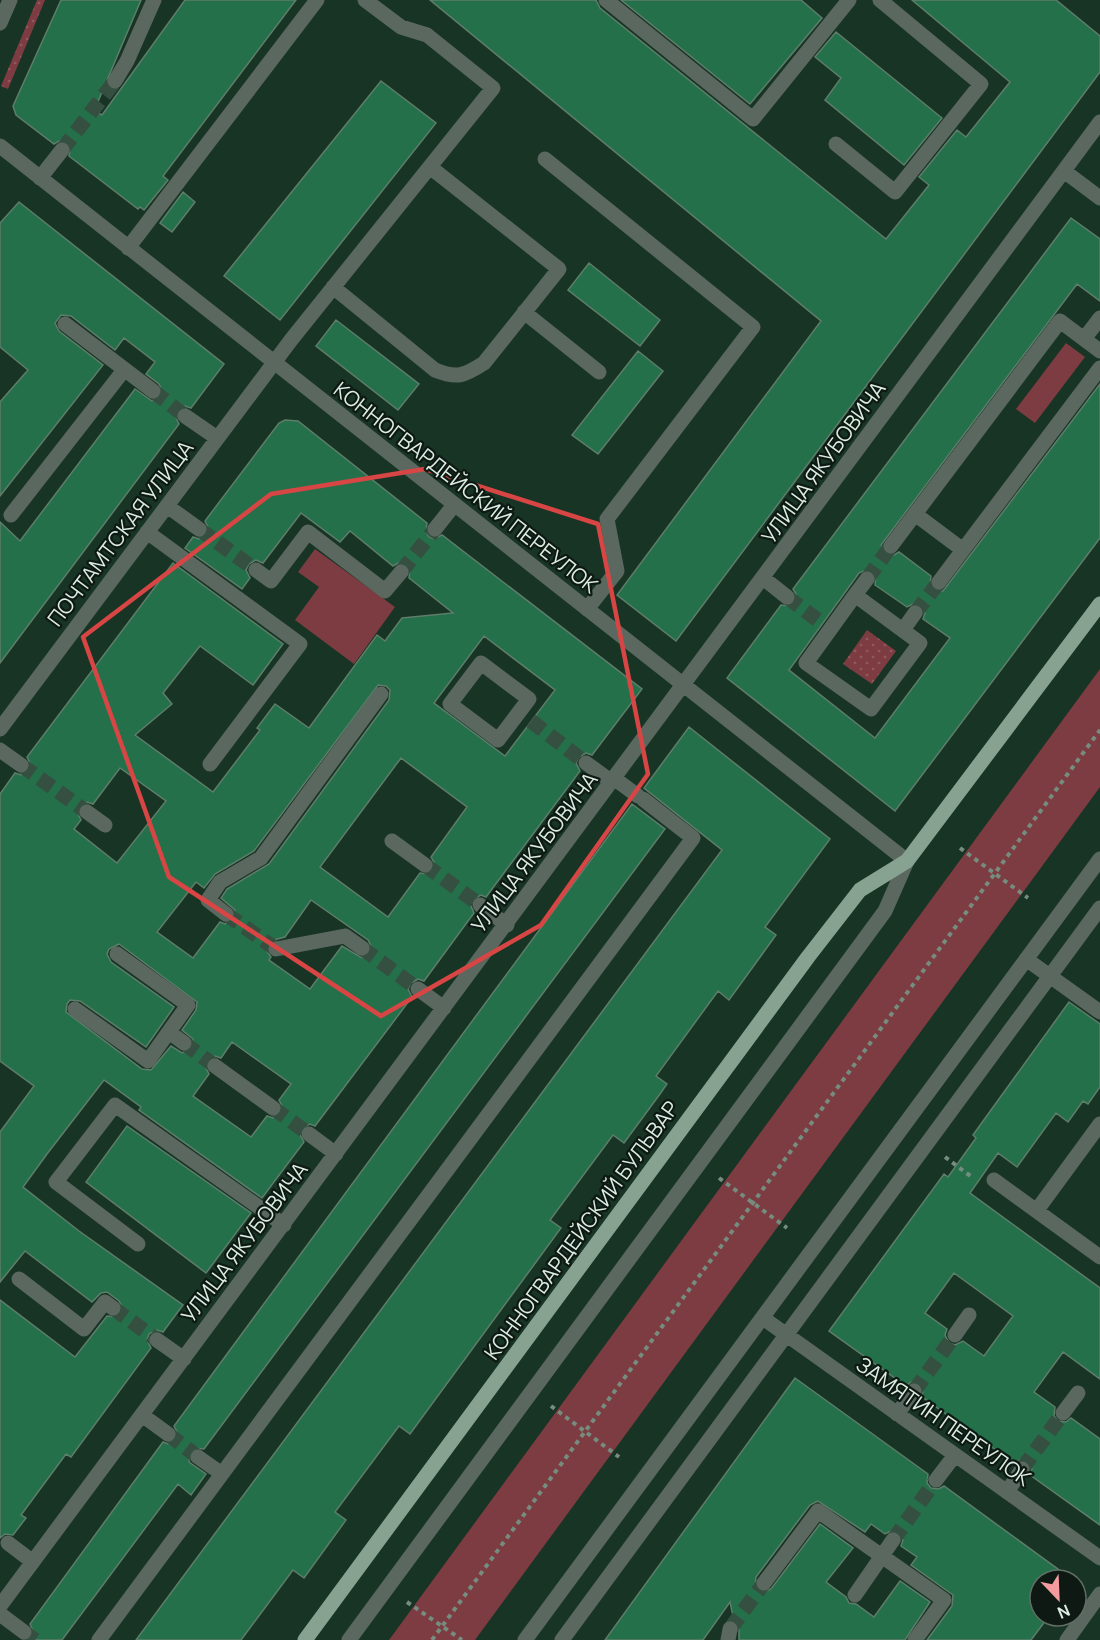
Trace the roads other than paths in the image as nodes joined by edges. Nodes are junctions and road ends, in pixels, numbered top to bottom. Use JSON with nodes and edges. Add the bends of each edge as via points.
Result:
{"nodes":[{"id":1,"x":10,"y":0,"type":"edge"},
{"id":2,"x":154,"y":0,"type":"edge"},
{"id":3,"x":162,"y":0,"type":"edge"},
{"id":4,"x":317,"y":0,"type":"edge"},
{"id":5,"x":365,"y":0,"type":"edge"},
{"id":6,"x":606,"y":0,"type":"edge"},
{"id":7,"x":849,"y":0,"type":"edge"},
{"id":8,"x":880,"y":0,"type":"edge"},
{"id":9,"x":0,"y":23,"type":"edge"},
{"id":10,"x":142,"y":26,"type":"junction"},
{"id":11,"x":115,"y":81,"type":"tunnel mouth"},
{"id":12,"x":1100,"y":122,"type":"edge"},
{"id":13,"x":836,"y":144,"type":"dead end"},
{"id":14,"x":0,"y":146,"type":"edge"},
{"id":15,"x":62,"y":150,"type":"tunnel mouth"},
{"id":16,"x":545,"y":159,"type":"dead end"},
{"id":17,"x":430,"y":167,"type":"junction"},
{"id":18,"x":1064,"y":171,"type":"junction"},
{"id":19,"x":40,"y":178,"type":"junction"},
{"id":20,"x":1100,"y":198,"type":"edge"},
{"id":21,"x":128,"y":248,"type":"junction"},
{"id":22,"x":333,"y":287,"type":"junction"},
{"id":23,"x":524,"y":312,"type":"junction"},
{"id":24,"x":1100,"y":318,"type":"edge"},
{"id":25,"x":65,"y":324,"type":"dead end"},
{"id":26,"x":1084,"y":339,"type":"junction"},
{"id":27,"x":1100,"y":351,"type":"edge"},
{"id":28,"x":274,"y":363,"type":"junction"},
{"id":29,"x":1100,"y":368,"type":"edge"},
{"id":30,"x":124,"y":369,"type":"junction"},
{"id":31,"x":599,"y":372,"type":"dead end"},
{"id":32,"x":153,"y":391,"type":"tunnel mouth"},
{"id":33,"x":185,"y":416,"type":"tunnel mouth"},
{"id":34,"x":217,"y":438,"type":"junction"},
{"id":35,"x":454,"y":505,"type":"junction"},
{"id":36,"x":167,"y":506,"type":"junction"},
{"id":37,"x":11,"y":514,"type":"dead end"},
{"id":38,"x":915,"y":514,"type":"junction"},
{"id":39,"x":199,"y":529,"type":"tunnel mouth"},
{"id":40,"x":435,"y":529,"type":"tunnel mouth"},
{"id":41,"x":147,"y":532,"type":"junction"},
{"id":42,"x":891,"y":546,"type":"tunnel mouth"},
{"id":43,"x":963,"y":550,"type":"junction"},
{"id":44,"x":256,"y":570,"type":"tunnel mouth"},
{"id":45,"x":401,"y":572,"type":"tunnel mouth"},
{"id":46,"x":763,"y":578,"type":"junction"},
{"id":47,"x":867,"y":579,"type":"tunnel mouth"},
{"id":48,"x":939,"y":582,"type":"tunnel mouth"},
{"id":49,"x":855,"y":595,"type":"junction"},
{"id":50,"x":787,"y":597,"type":"tunnel mouth"},
{"id":51,"x":1100,"y":604,"type":"edge"},
{"id":52,"x":588,"y":609,"type":"junction"},
{"id":53,"x":915,"y":613,"type":"tunnel mouth"},
{"id":54,"x":903,"y":630,"type":"junction"},
{"id":55,"x":684,"y":686,"type":"junction"},
{"id":56,"x":381,"y":694,"type":"dead end"},
{"id":57,"x":525,"y":717,"type":"joint"},
{"id":58,"x":0,"y":729,"type":"edge"},
{"id":59,"x":0,"y":750,"type":"edge"},
{"id":60,"x":586,"y":763,"type":"tunnel mouth"},
{"id":61,"x":210,"y":764,"type":"dead end"},
{"id":62,"x":21,"y":765,"type":"tunnel mouth"},
{"id":63,"x":614,"y":780,"type":"junction"},
{"id":64,"x":87,"y":812,"type":"tunnel mouth"},
{"id":65,"x":105,"y":825,"type":"dead end"},
{"id":66,"x":392,"y":841,"type":"dead end"},
{"id":67,"x":1100,"y":859,"type":"edge"},
{"id":68,"x":907,"y":861,"type":"junction"},
{"id":69,"x":425,"y":865,"type":"tunnel mouth"},
{"id":70,"x":480,"y":905,"type":"tunnel mouth"},
{"id":71,"x":1100,"y":908,"type":"edge"},
{"id":72,"x":226,"y":914,"type":"tunnel mouth"},
{"id":73,"x":507,"y":925,"type":"junction"},
{"id":74,"x":362,"y":948,"type":"tunnel mouth"},
{"id":75,"x":276,"y":950,"type":"dead end"},
{"id":76,"x":117,"y":954,"type":"dead end"},
{"id":77,"x":1026,"y":959,"type":"junction"},
{"id":78,"x":1050,"y":976,"type":"junction"},
{"id":79,"x":418,"y":989,"type":"tunnel mouth"},
{"id":80,"x":444,"y":1008,"type":"junction"},
{"id":81,"x":75,"y":1009,"type":"dead end"},
{"id":82,"x":1100,"y":1012,"type":"edge"},
{"id":83,"x":169,"y":1032,"type":"junction"},
{"id":84,"x":184,"y":1043,"type":"tunnel mouth"},
{"id":85,"x":215,"y":1066,"type":"tunnel mouth"},
{"id":86,"x":273,"y":1108,"type":"tunnel mouth"},
{"id":87,"x":1100,"y":1124,"type":"edge"},
{"id":88,"x":309,"y":1134,"type":"tunnel mouth"},
{"id":89,"x":336,"y":1154,"type":"junction"},
{"id":90,"x":994,"y":1180,"type":"dead end"},
{"id":91,"x":1037,"y":1210,"type":"junction"},
{"id":92,"x":284,"y":1224,"type":"junction"},
{"id":93,"x":138,"y":1244,"type":"dead end"},
{"id":94,"x":1100,"y":1257,"type":"edge"},
{"id":95,"x":19,"y":1279,"type":"dead end"},
{"id":96,"x":113,"y":1308,"type":"dead end"},
{"id":97,"x":969,"y":1315,"type":"dead end"},
{"id":98,"x":763,"y":1318,"type":"junction"},
{"id":99,"x":786,"y":1335,"type":"junction"},
{"id":100,"x":955,"y":1335,"type":"tunnel mouth"},
{"id":101,"x":157,"y":1340,"type":"tunnel mouth"},
{"id":102,"x":184,"y":1359,"type":"junction"},
{"id":103,"x":914,"y":1392,"type":"tunnel mouth"},
{"id":104,"x":1078,"y":1393,"type":"dead end"},
{"id":105,"x":1064,"y":1413,"type":"tunnel mouth"},
{"id":106,"x":897,"y":1414,"type":"junction"},
{"id":107,"x":142,"y":1415,"type":"junction"},
{"id":108,"x":168,"y":1434,"type":"tunnel mouth"},
{"id":109,"x":955,"y":1455,"type":"junction"},
{"id":110,"x":198,"y":1457,"type":"tunnel mouth"},
{"id":111,"x":1022,"y":1469,"type":"tunnel mouth"},
{"id":112,"x":222,"y":1474,"type":"junction"},
{"id":113,"x":936,"y":1480,"type":"tunnel mouth"},
{"id":114,"x":1007,"y":1492,"type":"junction"},
{"id":115,"x":893,"y":1540,"type":"tunnel mouth"},
{"id":116,"x":8,"y":1543,"type":"dead end"},
{"id":117,"x":882,"y":1557,"type":"junction"},
{"id":118,"x":1100,"y":1558,"type":"edge"},
{"id":119,"x":33,"y":1562,"type":"junction"},
{"id":120,"x":764,"y":1583,"type":"tunnel mouth"},
{"id":121,"x":1100,"y":1594,"type":"edge"},
{"id":122,"x":855,"y":1595,"type":"dead end"},
{"id":123,"x":0,"y":1606,"type":"edge"},
{"id":124,"x":0,"y":1614,"type":"edge"},
{"id":125,"x":24,"y":1632,"type":"tunnel mouth"},
{"id":126,"x":99,"y":1640,"type":"edge"},
{"id":127,"x":305,"y":1640,"type":"edge"},
{"id":128,"x":349,"y":1640,"type":"edge"},
{"id":129,"x":525,"y":1640,"type":"edge"},
{"id":130,"x":562,"y":1640,"type":"edge"},
{"id":131,"x":915,"y":1640,"type":"edge"},
{"id":132,"x":1067,"y":1640,"type":"edge"}],
"edges":[{"from":1,"to":9,"type":"street"},
{"from":2,"to":10,"type":"street"},
{"from":3,"to":10,"type":"street"},
{"from":4,"to":21,"type":"street"},
{"from":5,"to":17,"type":"street","name":"ПОЧТАМТСКАЯ УЛИЦА","via":[[401,27],[427,35],[493,88]]},
{"from":6,"to":7,"type":"street","via":[[753,119]]},
{"from":8,"to":13,"type":"street","via":[[981,84],[895,192]]},
{"from":10,"to":11,"type":"street"},
{"from":12,"to":18,"type":"street","name":"УЛИЦА ЯКУБОВИЧА"},
{"from":14,"to":19,"type":"street","name":"КОННОГВАРДЕЙСКИЙ ПЕРЕУЛОК"},
{"from":15,"to":19,"type":"street"},
{"from":16,"to":52,"type":"street","via":[[753,327],[607,519],[617,571]]},
{"from":17,"to":22,"type":"street","name":"ПОЧТАМТСКАЯ УЛИЦА"},
{"from":17,"to":23,"type":"street","via":[[558,269]]},
{"from":18,"to":20,"type":"street"},
{"from":18,"to":46,"type":"street","name":"УЛИЦА ЯКУБОВИЧА"},
{"from":19,"to":21,"type":"street","name":"КОННОГВАРДЕЙСКИЙ ПЕРЕУЛОК"},
{"from":21,"to":28,"type":"street","name":"КОННОГВАРДЕЙСКИЙ ПЕРЕУЛОК"},
{"from":22,"to":23,"type":"street","via":[[435,370],[450,376],[468,374],[484,363]]},
{"from":22,"to":28,"type":"street","name":"ПОЧТАМТСКАЯ УЛИЦА"},
{"from":23,"to":31,"type":"street"},
{"from":24,"to":26,"type":"street"},
{"from":25,"to":30,"type":"street"},
{"from":26,"to":27,"type":"street"},
{"from":26,"to":38,"type":"street","via":[[1060,321]]},
{"from":28,"to":34,"type":"street","name":"ПОЧТАМТСКАЯ УЛИЦА"},
{"from":28,"to":35,"type":"street","name":"КОННОГВАРДЕЙСКИЙ ПЕРЕУЛОК"},
{"from":29,"to":43,"type":"street"},
{"from":30,"to":32,"type":"street"},
{"from":30,"to":37,"type":"street"},
{"from":33,"to":34,"type":"street"},
{"from":34,"to":36,"type":"street","name":"ПОЧТАМТСКАЯ УЛИЦА"},
{"from":35,"to":40,"type":"street"},
{"from":35,"to":52,"type":"street","name":"КОННОГВАРДЕЙСКИЙ ПЕРЕУЛОК"},
{"from":36,"to":39,"type":"street"},
{"from":36,"to":41,"type":"street","name":"ПОЧТАМТСКАЯ УЛИЦА"},
{"from":38,"to":42,"type":"street"},
{"from":38,"to":43,"type":"street"},
{"from":41,"to":58,"type":"street","name":"ПОЧТАМТСКАЯ УЛИЦА"},
{"from":41,"to":61,"type":"street","via":[[300,644]]},
{"from":43,"to":48,"type":"street"},
{"from":44,"to":45,"type":"street","via":[[271,581],[308,532],[385,591]]},
{"from":46,"to":50,"type":"street"},
{"from":46,"to":55,"type":"street","name":"УЛИЦА ЯКУБОВИЧА"},
{"from":47,"to":49,"type":"street"},
{"from":49,"to":54,"type":"street"},
{"from":49,"to":54,"type":"street","via":[[827,626],[806,663],[871,709],[920,643]]},
{"from":51,"to":68,"type":"main road","name":"КОННОГВАРДЕЙСКИЙ БУЛЬВАР"},
{"from":52,"to":55,"type":"street","name":"КОННОГВАРДЕЙСКИЙ ПЕРЕУЛОК"},
{"from":53,"to":54,"type":"street"},
{"from":55,"to":63,"type":"street","name":"УЛИЦА ЯКУБОВИЧА"},
{"from":55,"to":68,"type":"street","name":"КОННОГВАРДЕЙСКИЙ ПЕРЕУЛОК"},
{"from":56,"to":72,"type":"street","via":[[261,858],[220,882],[208,900]]},
{"from":57,"to":57,"type":"street","via":[[529,699],[481,663],[450,704],[498,740]]},
{"from":59,"to":62,"type":"street"},
{"from":60,"to":63,"type":"street"},
{"from":63,"to":73,"type":"street","name":"УЛИЦА ЯКУБОВИЧА"},
{"from":63,"to":112,"type":"street","via":[[693,838]]},
{"from":64,"to":65,"type":"street"},
{"from":66,"to":69,"type":"street"},
{"from":67,"to":77,"type":"street"},
{"from":68,"to":127,"type":"main road","name":"КОННОГВАРДЕЙСКИЙ БУЛЬВАР","via":[[860,890],[808,957]]},
{"from":68,"to":128,"type":"street","name":"КОННОГВАРДЕЙСКИЙ БУЛЬВАР","via":[[885,911]]},
{"from":70,"to":73,"type":"street"},
{"from":71,"to":78,"type":"street"},
{"from":73,"to":80,"type":"street","name":"УЛИЦА ЯКУБОВИЧА"},
{"from":74,"to":75,"type":"street","via":[[345,936]]},
{"from":76,"to":83,"type":"street","via":[[188,1005]]},
{"from":77,"to":78,"type":"street"},
{"from":77,"to":98,"type":"street"},
{"from":78,"to":82,"type":"street"},
{"from":78,"to":99,"type":"street"},
{"from":79,"to":80,"type":"street"},
{"from":80,"to":89,"type":"street","name":"УЛИЦА ЯКУБОВИЧА"},
{"from":81,"to":83,"type":"street","via":[[148,1061]]},
{"from":83,"to":84,"type":"street"},
{"from":85,"to":86,"type":"street"},
{"from":87,"to":91,"type":"street"},
{"from":88,"to":89,"type":"street"},
{"from":89,"to":92,"type":"street","name":"УЛИЦА ЯКУБОВИЧА"},
{"from":90,"to":91,"type":"street"},
{"from":91,"to":94,"type":"street"},
{"from":92,"to":93,"type":"street","via":[[115,1105],[56,1182]]},
{"from":92,"to":102,"type":"street","name":"УЛИЦА ЯКУБОВИЧА"},
{"from":95,"to":96,"type":"street","via":[[84,1329],[105,1302]]},
{"from":97,"to":100,"type":"street"},
{"from":98,"to":99,"type":"street","name":"ЗАМЯТИН ПЕРЕУЛОК"},
{"from":98,"to":129,"type":"street"},
{"from":99,"to":106,"type":"street","name":"ЗАМЯТИН ПЕРЕУЛОК"},
{"from":99,"to":130,"type":"street"},
{"from":101,"to":102,"type":"street"},
{"from":102,"to":107,"type":"street","name":"УЛИЦА ЯКУБОВИЧА"},
{"from":103,"to":106,"type":"street"},
{"from":104,"to":105,"type":"street"},
{"from":106,"to":109,"type":"street","name":"ЗАМЯТИН ПЕРЕУЛОК"},
{"from":107,"to":108,"type":"street"},
{"from":107,"to":119,"type":"street","name":"УЛИЦА ЯКУБОВИЧА"},
{"from":109,"to":113,"type":"street"},
{"from":109,"to":114,"type":"street","name":"ЗАМЯТИН ПЕРЕУЛОК"},
{"from":110,"to":112,"type":"street"},
{"from":111,"to":114,"type":"street"},
{"from":112,"to":126,"type":"street"},
{"from":114,"to":118,"type":"street","name":"ЗАМЯТИН ПЕРЕУЛОК"},
{"from":115,"to":117,"type":"street"},
{"from":116,"to":119,"type":"street"},
{"from":117,"to":120,"type":"street","via":[[818,1511]]},
{"from":117,"to":122,"type":"street"},
{"from":117,"to":131,"type":"street","via":[[944,1600]]},
{"from":119,"to":123,"type":"street","name":"УЛИЦА ЯКУБОВИЧА"},
{"from":121,"to":132,"type":"street"},
{"from":124,"to":125,"type":"street"}]}
